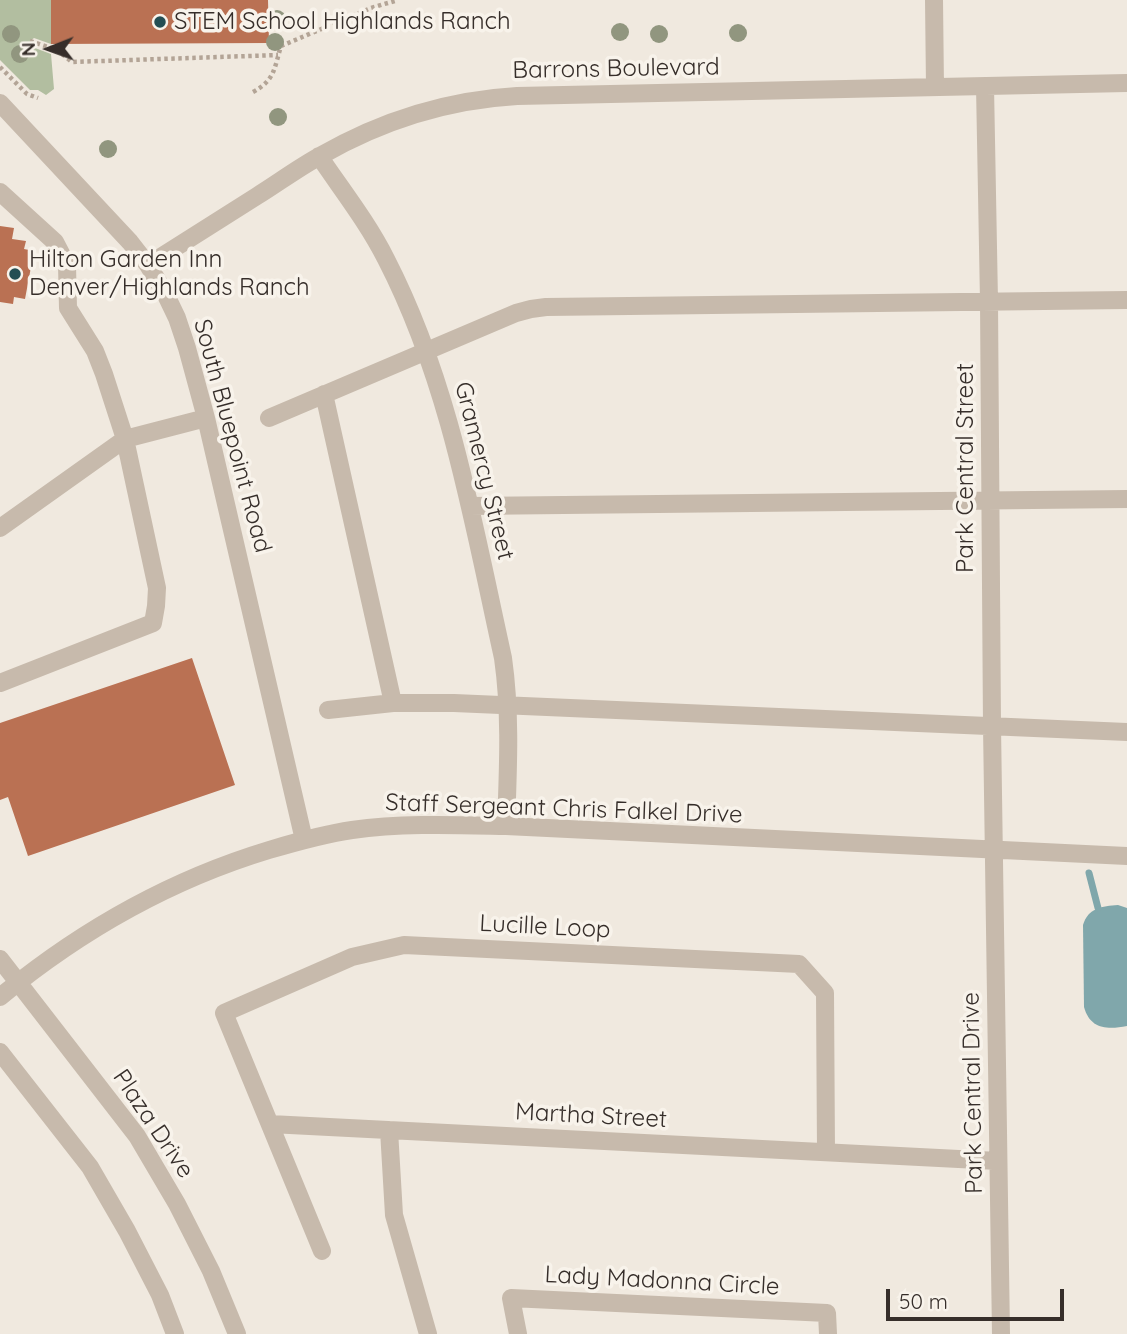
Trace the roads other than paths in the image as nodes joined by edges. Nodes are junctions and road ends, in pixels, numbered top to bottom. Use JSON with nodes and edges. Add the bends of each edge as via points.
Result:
{"nodes":[{"id":1,"x":934,"y":0,"type":"edge"},
{"id":2,"x":1127,"y":83,"type":"edge"},
{"id":3,"x":985,"y":86,"type":"junction"},
{"id":4,"x":935,"y":87,"type":"junction"},
{"id":5,"x":0,"y":103,"type":"edge"},
{"id":6,"x":319,"y":156,"type":"junction"},
{"id":7,"x":0,"y":192,"type":"edge"},
{"id":8,"x":148,"y":265,"type":"junction"},
{"id":9,"x":1127,"y":300,"type":"edge"},
{"id":10,"x":989,"y":301,"type":"junction"},
{"id":11,"x":426,"y":350,"type":"junction"},
{"id":12,"x":324,"y":394,"type":"junction"},
{"id":13,"x":206,"y":418,"type":"junction"},
{"id":14,"x":269,"y":418,"type":"dead end"},
{"id":15,"x":125,"y":439,"type":"junction"},
{"id":16,"x":1127,"y":499,"type":"edge"},
{"id":17,"x":990,"y":501,"type":"junction"},
{"id":18,"x":470,"y":506,"type":"junction"},
{"id":19,"x":0,"y":528,"type":"edge"},
{"id":20,"x":0,"y":683,"type":"edge"},
{"id":21,"x":394,"y":703,"type":"junction"},
{"id":22,"x":509,"y":704,"type":"junction"},
{"id":23,"x":328,"y":710,"type":"dead end"},
{"id":24,"x":992,"y":726,"type":"junction"},
{"id":25,"x":1127,"y":732,"type":"edge"},
{"id":26,"x":506,"y":826,"type":"junction"},
{"id":27,"x":304,"y":840,"type":"junction"},
{"id":28,"x":994,"y":850,"type":"junction"},
{"id":29,"x":1127,"y":856,"type":"edge"},
{"id":30,"x":0,"y":959,"type":"edge"},
{"id":31,"x":17,"y":983,"type":"junction"},
{"id":32,"x":0,"y":996,"type":"edge"},
{"id":33,"x":0,"y":1052,"type":"edge"},
{"id":34,"x":270,"y":1124,"type":"junction"},
{"id":35,"x":389,"y":1130,"type":"junction"},
{"id":36,"x":826,"y":1152,"type":"junction"},
{"id":37,"x":998,"y":1161,"type":"junction"},
{"id":38,"x":321,"y":1251,"type":"dead end"},
{"id":39,"x":175,"y":1334,"type":"edge"},
{"id":40,"x":237,"y":1334,"type":"edge"},
{"id":41,"x":428,"y":1334,"type":"edge"},
{"id":42,"x":518,"y":1334,"type":"edge"},
{"id":43,"x":828,"y":1334,"type":"edge"},
{"id":44,"x":1001,"y":1334,"type":"edge"}],
"edges":[{"from":1,"to":4,"type":"street"},
{"from":2,"to":3,"type":"street","name":"Barrons Boulevard"},
{"from":3,"to":4,"type":"street","name":"Barrons Boulevard"},
{"from":3,"to":10,"type":"street","name":"Park Central Street"},
{"from":4,"to":6,"type":"street","name":"Barrons Boulevard","via":[[474,100],[396,120]]},
{"from":5,"to":8,"type":"street","name":"South Bluepoint Road"},
{"from":6,"to":8,"type":"street","name":"Barrons Boulevard"},
{"from":6,"to":11,"type":"street","name":"Gramercy Street","via":[[383,252]]},
{"from":7,"to":15,"type":"street","via":[[55,242],[67,265],[68,309],[95,351]]},
{"from":8,"to":13,"type":"street","name":"South Bluepoint Road","via":[[177,318]]},
{"from":9,"to":10,"type":"street"},
{"from":10,"to":11,"type":"street","via":[[546,307],[516,313]]},
{"from":10,"to":17,"type":"street","name":"Park Central Street"},
{"from":11,"to":12,"type":"street"},
{"from":11,"to":18,"type":"street","name":"Gramercy Street"},
{"from":12,"to":14,"type":"street"},
{"from":12,"to":21,"type":"street"},
{"from":13,"to":15,"type":"street"},
{"from":13,"to":27,"type":"street","name":"South Bluepoint Road"},
{"from":15,"to":19,"type":"street"},
{"from":15,"to":20,"type":"street","via":[[157,588],[153,622]]},
{"from":16,"to":17,"type":"street"},
{"from":17,"to":18,"type":"street"},
{"from":17,"to":24,"type":"street","name":"Park Central Street"},
{"from":18,"to":22,"type":"street","name":"Gramercy Street"},
{"from":21,"to":22,"type":"street"},
{"from":21,"to":23,"type":"street"},
{"from":22,"to":24,"type":"street"},
{"from":22,"to":26,"type":"street","name":"Gramercy Street"},
{"from":24,"to":25,"type":"street"},
{"from":24,"to":28,"type":"street","name":"Park Central Street"},
{"from":26,"to":27,"type":"street","name":"Staff Sergeant Chris Falkel Drive","via":[[395,826]]},
{"from":26,"to":28,"type":"street","name":"Staff Sergeant Chris Falkel Drive"},
{"from":27,"to":31,"type":"street","name":"Staff Sergeant Chris Falkel Drive","via":[[236,860],[161,892],[79,938]]},
{"from":28,"to":29,"type":"street","name":"Staff Sergeant Chris Falkel Drive"},
{"from":28,"to":37,"type":"street","name":"Park Central Drive"},
{"from":30,"to":31,"type":"street","name":"Plaza Drive"},
{"from":31,"to":32,"type":"street","name":"Staff Sergeant Chris Falkel Drive"},
{"from":31,"to":40,"type":"street","name":"Plaza Drive","via":[[138,1136],[211,1271]]},
{"from":33,"to":39,"type":"street","via":[[90,1167],[160,1295]]},
{"from":34,"to":35,"type":"street"},
{"from":34,"to":36,"type":"street","name":"Lucille Loop","via":[[224,1013],[352,957],[404,945],[771,962],[799,964],[825,993]]},
{"from":34,"to":38,"type":"street","name":"Lucille Loop"},
{"from":35,"to":36,"type":"street","name":"Martha Street"},
{"from":35,"to":41,"type":"street","via":[[394,1215]]},
{"from":36,"to":37,"type":"street","name":"Martha Street"},
{"from":37,"to":44,"type":"street","name":"Park Central Drive"},
{"from":42,"to":43,"type":"street","name":"Lady Madonna Circle","via":[[511,1298],[827,1313]]}]}
